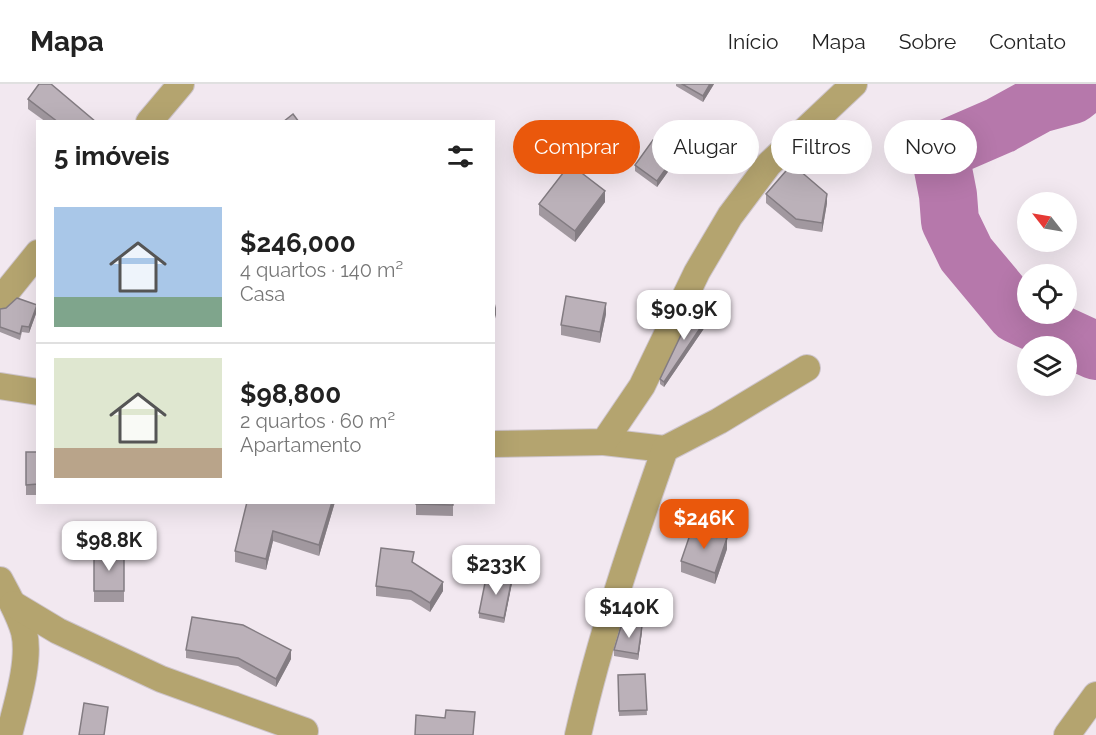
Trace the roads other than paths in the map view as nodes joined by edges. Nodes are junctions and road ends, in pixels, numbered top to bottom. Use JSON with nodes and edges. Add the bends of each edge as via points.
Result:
{"nodes":[{"id":1,"x":181,"y":84,"type":"edge"},
{"id":2,"x":854,"y":84,"type":"edge"},
{"id":3,"x":151,"y":120,"type":"edge"},
{"id":4,"x":36,"y":255,"type":"edge"},
{"id":5,"x":0,"y":300,"type":"edge"},
{"id":6,"x":807,"y":368,"type":"dead end"},
{"id":7,"x":0,"y":386,"type":"edge"},
{"id":8,"x":36,"y":392,"type":"edge"},
{"id":9,"x":604,"y":442,"type":"junction"},
{"id":10,"x":495,"y":444,"type":"edge"},
{"id":11,"x":665,"y":449,"type":"junction"},
{"id":12,"x":0,"y":580,"type":"edge"},
{"id":13,"x":13,"y":604,"type":"junction"},
{"id":14,"x":1096,"y":695,"type":"edge"},
{"id":15,"x":305,"y":731,"type":"dead end"},
{"id":16,"x":9,"y":735,"type":"edge"},
{"id":17,"x":578,"y":735,"type":"edge"},
{"id":18,"x":1067,"y":735,"type":"edge"}],
"edges":[{"from":1,"to":3,"type":"street"},
{"from":2,"to":9,"type":"street","via":[[769,164],[730,216],[697,272],[642,386]]},
{"from":4,"to":5,"type":"street"},
{"from":6,"to":11,"type":"street"},
{"from":7,"to":8,"type":"street"},
{"from":9,"to":10,"type":"street"},
{"from":9,"to":11,"type":"street"},
{"from":11,"to":17,"type":"street","via":[[599,652]]},
{"from":12,"to":13,"type":"street"},
{"from":13,"to":15,"type":"street","via":[[58,631],[161,679]]},
{"from":13,"to":16,"type":"street","via":[[24,634],[24,670]]},
{"from":14,"to":18,"type":"street"}]}
